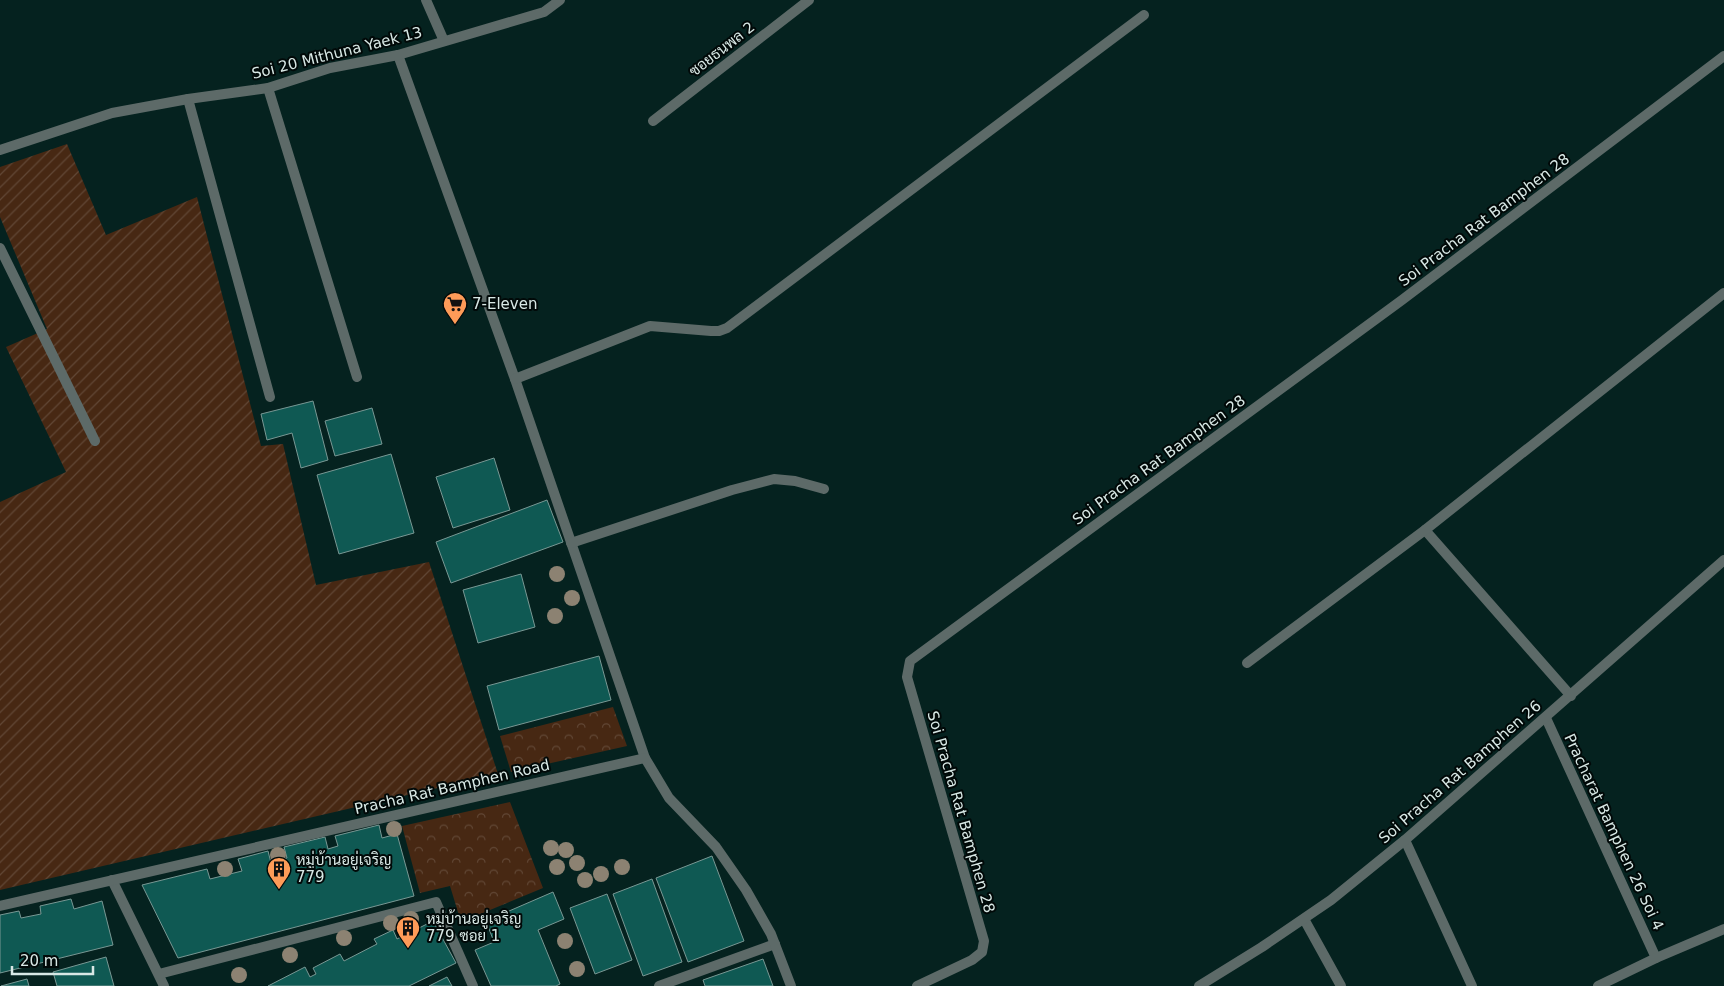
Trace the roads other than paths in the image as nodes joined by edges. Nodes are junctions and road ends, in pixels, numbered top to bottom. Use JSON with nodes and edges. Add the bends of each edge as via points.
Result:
{"nodes":[{"id":1,"x":426,"y":0,"type":"edge"},
{"id":2,"x":560,"y":0,"type":"edge"},
{"id":3,"x":809,"y":0,"type":"edge"},
{"id":4,"x":1144,"y":15,"type":"dead end"},
{"id":5,"x":444,"y":41,"type":"junction"},
{"id":6,"x":398,"y":55,"type":"junction"},
{"id":7,"x":1724,"y":56,"type":"edge"},
{"id":8,"x":268,"y":88,"type":"junction"},
{"id":9,"x":188,"y":99,"type":"junction"},
{"id":10,"x":653,"y":121,"type":"dead end"},
{"id":11,"x":0,"y":150,"type":"edge"},
{"id":12,"x":0,"y":248,"type":"edge"},
{"id":13,"x":1724,"y":293,"type":"edge"},
{"id":14,"x":357,"y":377,"type":"dead end"},
{"id":15,"x":515,"y":379,"type":"junction"},
{"id":16,"x":270,"y":396,"type":"dead end"},
{"id":17,"x":95,"y":441,"type":"dead end"},
{"id":18,"x":824,"y":489,"type":"dead end"},
{"id":19,"x":1425,"y":530,"type":"junction"},
{"id":20,"x":571,"y":543,"type":"junction"},
{"id":21,"x":1724,"y":560,"type":"edge"},
{"id":22,"x":1247,"y":663,"type":"dead end"},
{"id":23,"x":1570,"y":696,"type":"junction"},
{"id":24,"x":1546,"y":718,"type":"junction"},
{"id":25,"x":645,"y":758,"type":"junction"},
{"id":26,"x":1405,"y":840,"type":"junction"},
{"id":27,"x":112,"y":880,"type":"junction"},
{"id":28,"x":0,"y":906,"type":"edge"},
{"id":29,"x":1304,"y":919,"type":"junction"},
{"id":30,"x":1724,"y":929,"type":"edge"},
{"id":31,"x":775,"y":944,"type":"junction"},
{"id":32,"x":1656,"y":958,"type":"junction"},
{"id":33,"x":159,"y":974,"type":"junction"},
{"id":34,"x":164,"y":986,"type":"edge"},
{"id":35,"x":473,"y":986,"type":"edge"},
{"id":36,"x":659,"y":986,"type":"edge"},
{"id":37,"x":791,"y":986,"type":"edge"},
{"id":38,"x":917,"y":986,"type":"edge"},
{"id":39,"x":1199,"y":986,"type":"edge"},
{"id":40,"x":1341,"y":986,"type":"edge"},
{"id":41,"x":1472,"y":986,"type":"edge"},
{"id":42,"x":1598,"y":986,"type":"edge"}],
"edges":[{"from":1,"to":5,"type":"street"},
{"from":2,"to":5,"type":"street","name":"Soi 20 Mithuna Yaek 13","via":[[544,12]]},
{"from":3,"to":10,"type":"street","name":"ซอยธนพล 2"},
{"from":4,"to":15,"type":"street","via":[[727,328],[711,331],[650,326]]},
{"from":5,"to":6,"type":"street","name":"Soi 20 Mithuna Yaek 13"},
{"from":6,"to":8,"type":"street","name":"Soi 20 Mithuna Yaek 13","via":[[330,68]]},
{"from":6,"to":15,"type":"street"},
{"from":7,"to":38,"type":"street","name":"Soi Pracha Rat Bamphen 28","via":[[1394,306],[910,661],[906,677],[984,941],[982,952],[972,960]]},
{"from":8,"to":9,"type":"street","name":"Soi 20 Mithuna Yaek 13"},
{"from":8,"to":14,"type":"street"},
{"from":9,"to":11,"type":"street","name":"Soi 20 Mithuna Yaek 13","via":[[112,113]]},
{"from":9,"to":16,"type":"street"},
{"from":12,"to":17,"type":"street"},
{"from":13,"to":19,"type":"street"},
{"from":15,"to":20,"type":"street"},
{"from":18,"to":20,"type":"street","via":[[774,479]]},
{"from":19,"to":22,"type":"street"},
{"from":19,"to":23,"type":"street"},
{"from":20,"to":25,"type":"street"},
{"from":21,"to":23,"type":"street","name":"Soi Pracha Rat Bamphen 26"},
{"from":23,"to":24,"type":"street","name":"Soi Pracha Rat Bamphen 26"},
{"from":24,"to":26,"type":"street","name":"Soi Pracha Rat Bamphen 26"},
{"from":24,"to":32,"type":"street","name":"Pracharat Bamphen 26 Soi 4"},
{"from":25,"to":27,"type":"street","name":"Pracha Rat Bamphen Road"},
{"from":25,"to":31,"type":"street","via":[[668,798],[716,847],[746,890]]},
{"from":26,"to":29,"type":"street","name":"Soi Pracha Rat Bamphen 26"},
{"from":26,"to":41,"type":"street"},
{"from":27,"to":28,"type":"street","name":"Pracha Rat Bamphen Road"},
{"from":27,"to":33,"type":"street"},
{"from":29,"to":39,"type":"street","name":"Soi Pracha Rat Bamphen 26"},
{"from":29,"to":40,"type":"street"},
{"from":30,"to":32,"type":"street"},
{"from":31,"to":36,"type":"street"},
{"from":31,"to":37,"type":"street"},
{"from":32,"to":42,"type":"street"},
{"from":33,"to":34,"type":"street"},
{"from":33,"to":35,"type":"street","via":[[436,902]]}]}
